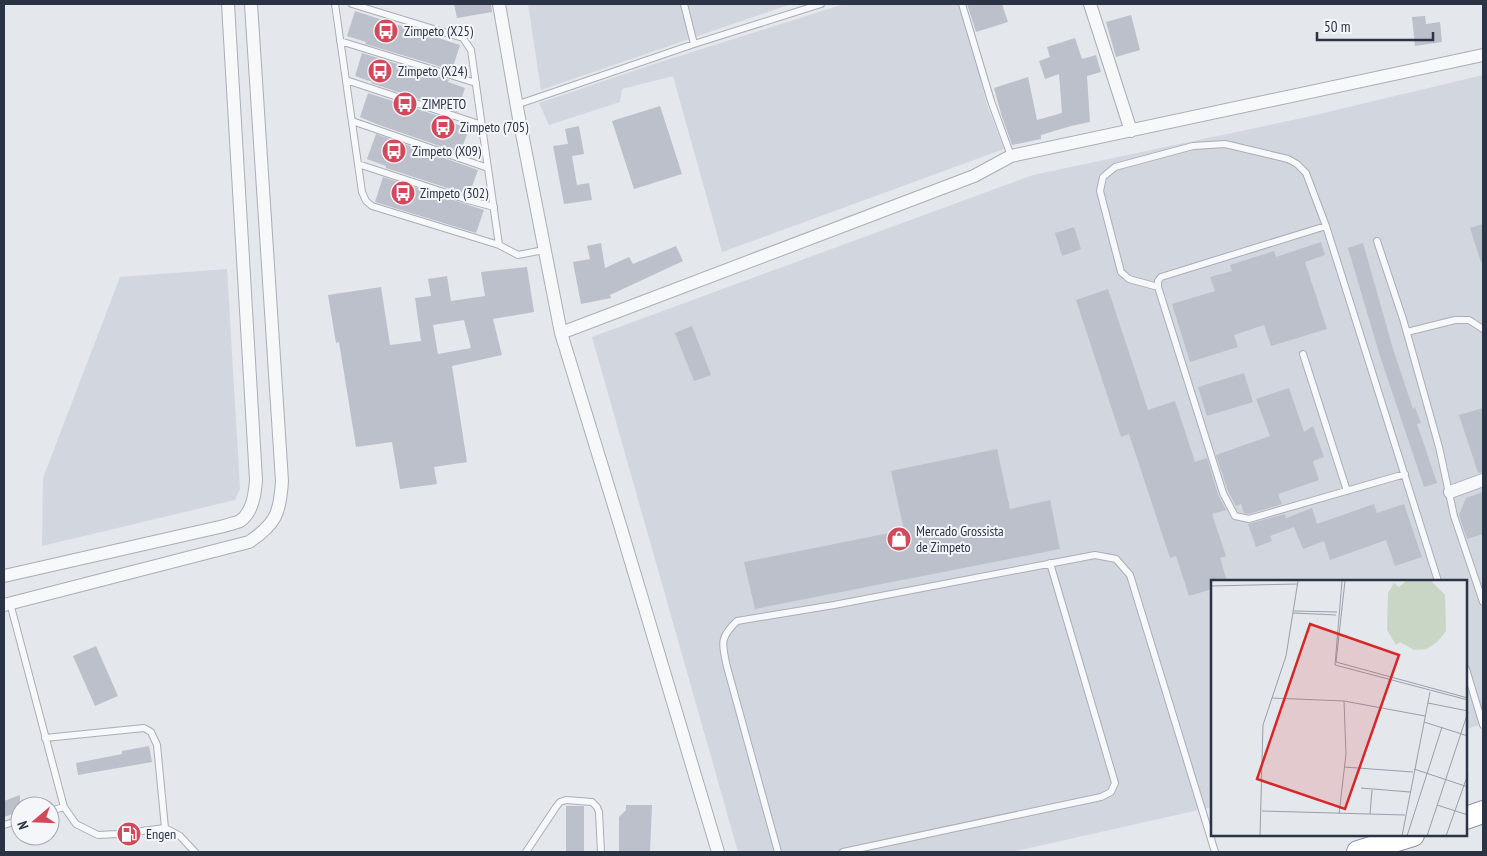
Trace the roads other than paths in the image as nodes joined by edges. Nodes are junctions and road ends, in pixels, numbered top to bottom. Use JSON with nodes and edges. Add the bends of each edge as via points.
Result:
{"nodes":[{"id":1,"x":228,"y":4,"type":"edge"},
{"id":2,"x":251,"y":4,"type":"edge"},
{"id":3,"x":335,"y":4,"type":"edge"},
{"id":4,"x":352,"y":4,"type":"edge"},
{"id":5,"x":499,"y":4,"type":"edge"},
{"id":6,"x":684,"y":4,"type":"edge"},
{"id":7,"x":821,"y":4,"type":"edge"},
{"id":8,"x":962,"y":4,"type":"edge"},
{"id":9,"x":1090,"y":4,"type":"edge"},
{"id":10,"x":805,"y":6,"type":"edge"},
{"id":11,"x":340,"y":41,"type":"junction"},
{"id":12,"x":694,"y":44,"type":"junction"},
{"id":13,"x":1483,"y":55,"type":"edge"},
{"id":14,"x":346,"y":80,"type":"junction"},
{"id":15,"x":476,"y":83,"type":"junction"},
{"id":16,"x":516,"y":105,"type":"junction"},
{"id":17,"x":352,"y":121,"type":"junction"},
{"id":18,"x":482,"y":125,"type":"junction"},
{"id":19,"x":1131,"y":131,"type":"junction"},
{"id":20,"x":1011,"y":156,"type":"junction"},
{"id":21,"x":358,"y":164,"type":"junction"},
{"id":22,"x":488,"y":168,"type":"junction"},
{"id":23,"x":494,"y":207,"type":"junction"},
{"id":24,"x":1326,"y":226,"type":"junction"},
{"id":25,"x":1377,"y":241,"type":"dead end"},
{"id":26,"x":499,"y":245,"type":"junction"},
{"id":27,"x":544,"y":250,"type":"junction"},
{"id":28,"x":1158,"y":287,"type":"junction"},
{"id":29,"x":1483,"y":329,"type":"edge"},
{"id":30,"x":1407,"y":332,"type":"junction"},
{"id":31,"x":561,"y":333,"type":"junction"},
{"id":32,"x":1303,"y":354,"type":"dead end"},
{"id":33,"x":1405,"y":474,"type":"junction"},
{"id":34,"x":1483,"y":480,"type":"edge"},
{"id":35,"x":1347,"y":491,"type":"junction"},
{"id":36,"x":1450,"y":492,"type":"junction"},
{"id":37,"x":1050,"y":563,"type":"junction"},
{"id":38,"x":4,"y":576,"type":"edge"},
{"id":39,"x":1438,"y":580,"type":"edge"},
{"id":40,"x":1483,"y":602,"type":"edge"},
{"id":41,"x":7,"y":604,"type":"edge"},
{"id":42,"x":1467,"y":672,"type":"edge"},
{"id":43,"x":1483,"y":725,"type":"edge"},
{"id":44,"x":45,"y":738,"type":"junction"},
{"id":45,"x":64,"y":807,"type":"junction"},
{"id":46,"x":60,"y":808,"type":"edge"},
{"id":47,"x":1483,"y":812,"type":"edge"},
{"id":48,"x":1467,"y":818,"type":"edge"},
{"id":49,"x":165,"y":828,"type":"junction"},
{"id":50,"x":1211,"y":836,"type":"edge"},
{"id":51,"x":1211,"y":836,"type":"edge"},
{"id":52,"x":1410,"y":836,"type":"edge"},
{"id":53,"x":195,"y":852,"type":"edge"},
{"id":54,"x":526,"y":852,"type":"edge"},
{"id":55,"x":601,"y":852,"type":"edge"},
{"id":56,"x":718,"y":852,"type":"edge"},
{"id":57,"x":778,"y":852,"type":"edge"},
{"id":58,"x":843,"y":852,"type":"edge"},
{"id":59,"x":1216,"y":852,"type":"edge"},
{"id":60,"x":1358,"y":852,"type":"edge"}],
"edges":[{"from":1,"to":38,"type":"street","via":[[256,480],[252,504],[240,521],[224,526]]},
{"from":2,"to":41,"type":"street","via":[[282,481],[276,517],[265,532],[248,542]]},
{"from":3,"to":11,"type":"lane"},
{"from":4,"to":15,"type":"lane","via":[[463,38],[471,50]]},
{"from":5,"to":16,"type":"street"},
{"from":6,"to":12,"type":"lane"},
{"from":7,"to":10,"type":"lane"},
{"from":8,"to":20,"type":"lane"},
{"from":9,"to":19,"type":"street"},
{"from":10,"to":12,"type":"lane"},
{"from":11,"to":14,"type":"lane"},
{"from":11,"to":15,"type":"lane"},
{"from":12,"to":16,"type":"lane"},
{"from":13,"to":19,"type":"street"},
{"from":14,"to":17,"type":"lane"},
{"from":14,"to":18,"type":"lane"},
{"from":15,"to":18,"type":"lane"},
{"from":16,"to":27,"type":"street"},
{"from":17,"to":21,"type":"lane"},
{"from":17,"to":22,"type":"lane"},
{"from":18,"to":22,"type":"lane"},
{"from":19,"to":20,"type":"street"},
{"from":20,"to":31,"type":"street","via":[[974,176]]},
{"from":21,"to":23,"type":"lane"},
{"from":21,"to":26,"type":"lane","via":[[362,192],[372,206]]},
{"from":22,"to":23,"type":"lane"},
{"from":23,"to":26,"type":"lane"},
{"from":24,"to":28,"type":"lane","via":[[1161,277]]},
{"from":24,"to":28,"type":"lane","via":[[1306,172],[1288,159],[1225,144],[1193,146],[1115,167],[1103,177],[1100,191],[1121,272],[1129,279]]},
{"from":24,"to":33,"type":"lane"},
{"from":25,"to":30,"type":"lane"},
{"from":26,"to":27,"type":"lane","via":[[518,255]]},
{"from":27,"to":31,"type":"street"},
{"from":28,"to":35,"type":"lane","via":[[1224,493],[1235,516],[1249,519]]},
{"from":29,"to":30,"type":"lane","via":[[1469,320],[1455,320]]},
{"from":30,"to":36,"type":"lane"},
{"from":31,"to":56,"type":"street"},
{"from":32,"to":35,"type":"lane"},
{"from":33,"to":35,"type":"lane"},
{"from":33,"to":39,"type":"lane"},
{"from":34,"to":36,"type":"street"},
{"from":36,"to":40,"type":"lane","via":[[1454,516]]},
{"from":37,"to":51,"type":"lane","via":[[1095,555],[1116,559],[1130,574]]},
{"from":37,"to":57,"type":"lane","via":[[737,621],[726,632],[722,647]]},
{"from":37,"to":58,"type":"lane","via":[[1115,783],[1111,792],[1101,797]]},
{"from":41,"to":44,"type":"lane"},
{"from":42,"to":43,"type":"lane"},
{"from":44,"to":45,"type":"lane"},
{"from":44,"to":49,"type":"lane","via":[[144,728],[151,732],[157,745]]},
{"from":45,"to":46,"type":"lane"},
{"from":45,"to":49,"type":"lane","via":[[76,824],[98,835]]},
{"from":47,"to":48,"type":"highway"},
{"from":49,"to":53,"type":"lane","via":[[180,836]]},
{"from":50,"to":59,"type":"lane"},
{"from":52,"to":60,"type":"highway"},
{"from":54,"to":55,"type":"lane","via":[[556,807],[566,800],[592,802],[597,807]]}]}
